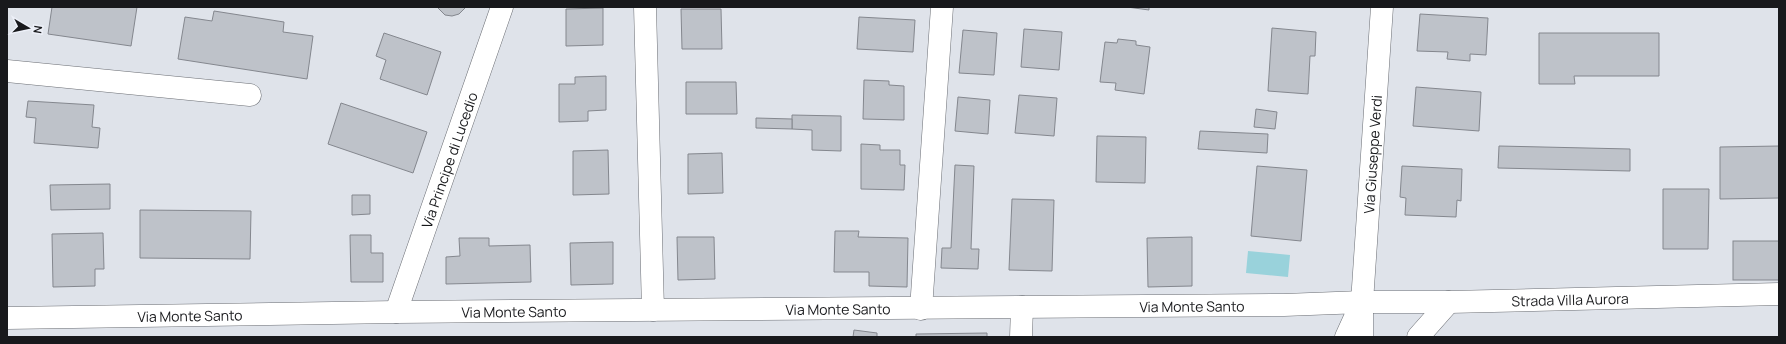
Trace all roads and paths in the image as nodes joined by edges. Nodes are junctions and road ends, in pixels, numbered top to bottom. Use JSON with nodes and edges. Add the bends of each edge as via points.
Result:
{"nodes":[{"id":1,"x":502,"y":7,"type":"edge"},
{"id":2,"x":645,"y":7,"type":"edge"},
{"id":3,"x":942,"y":7,"type":"edge"},
{"id":4,"x":1382,"y":7,"type":"edge"},
{"id":5,"x":7,"y":71,"type":"edge"},
{"id":6,"x":250,"y":95,"type":"dead end"},
{"id":7,"x":1779,"y":294,"type":"edge"},
{"id":8,"x":1362,"y":302,"type":"junction"},
{"id":9,"x":1449,"y":302,"type":"junction"},
{"id":10,"x":1022,"y":307,"type":"junction"},
{"id":11,"x":921,"y":309,"type":"junction"},
{"id":12,"x":653,"y":310,"type":"junction"},
{"id":13,"x":396,"y":312,"type":"junction"},
{"id":14,"x":7,"y":318,"type":"edge"},
{"id":15,"x":1021,"y":337,"type":"edge"},
{"id":16,"x":1346,"y":337,"type":"edge"},
{"id":17,"x":1362,"y":337,"type":"edge"},
{"id":18,"x":1418,"y":337,"type":"edge"}],
"edges":[{"from":1,"to":13,"type":"street","name":"Via Principe di Lucedio"},
{"from":2,"to":12,"type":"street"},
{"from":3,"to":11,"type":"street"},
{"from":4,"to":8,"type":"street","name":"Via Giuseppe Verdi"},
{"from":5,"to":6,"type":"street"},
{"from":7,"to":9,"type":"street","name":"Strada Villa Aurora"},
{"from":8,"to":9,"type":"street","name":"Strada Villa Aurora"},
{"from":8,"to":10,"type":"street","name":"Via Monte Santo"},
{"from":8,"to":16,"type":"street"},
{"from":8,"to":17,"type":"street","name":"Via Giuseppe Verdi"},
{"from":9,"to":18,"type":"street"},
{"from":10,"to":11,"type":"street","name":"Via Monte Santo"},
{"from":10,"to":15,"type":"street"},
{"from":11,"to":12,"type":"street","name":"Via Monte Santo"},
{"from":12,"to":13,"type":"street","name":"Via Monte Santo"},
{"from":13,"to":14,"type":"street","name":"Via Monte Santo"}]}
